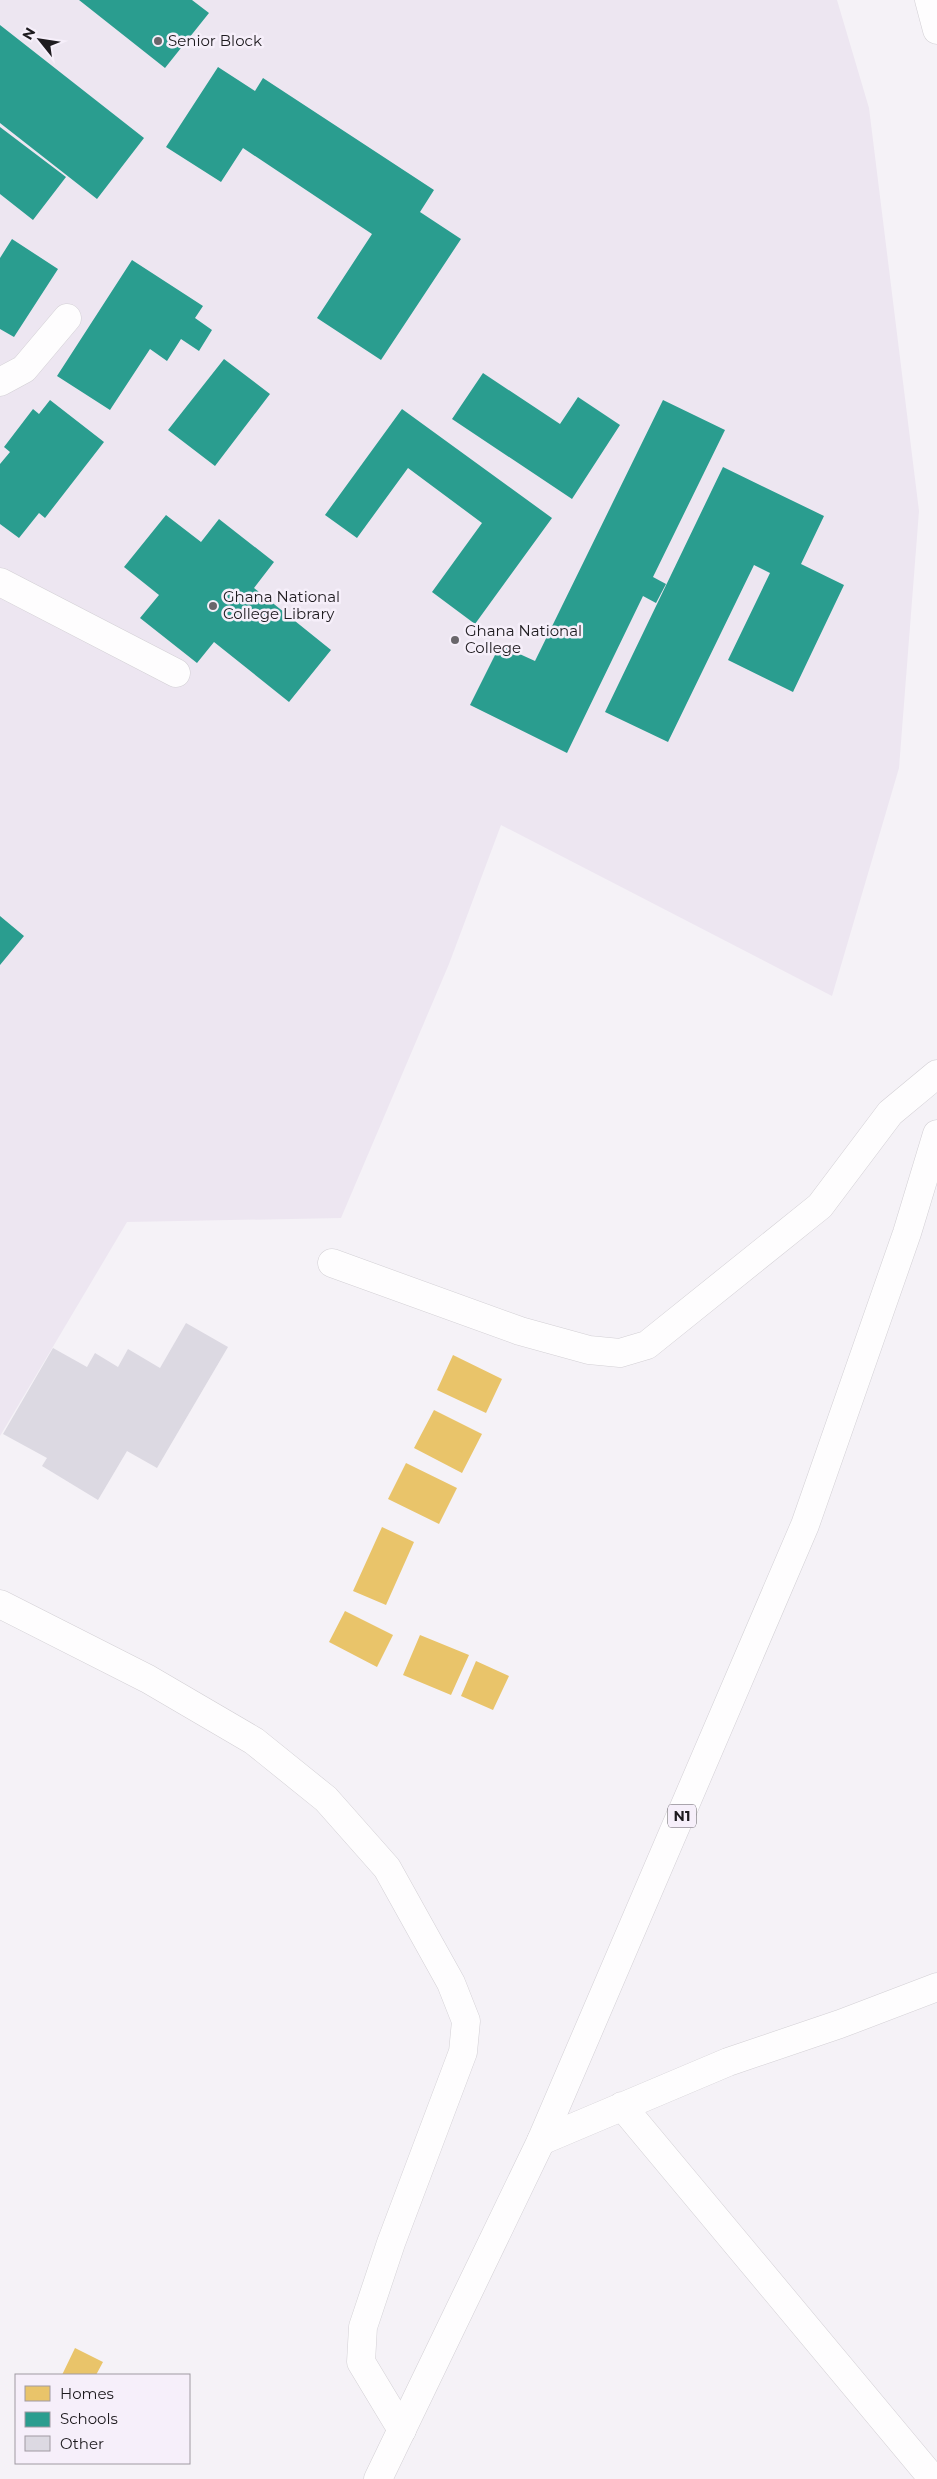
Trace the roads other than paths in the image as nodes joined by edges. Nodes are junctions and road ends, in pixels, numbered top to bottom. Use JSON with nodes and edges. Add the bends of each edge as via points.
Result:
{"nodes":[{"id":1,"x":929,"y":0,"type":"edge"},
{"id":2,"x":937,"y":30,"type":"edge"},
{"id":3,"x":67,"y":318,"type":"dead end"},
{"id":4,"x":0,"y":382,"type":"edge"},
{"id":5,"x":0,"y":582,"type":"edge"},
{"id":6,"x":176,"y":673,"type":"dead end"},
{"id":7,"x":937,"y":1074,"type":"edge"},
{"id":8,"x":937,"y":1134,"type":"edge"},
{"id":9,"x":332,"y":1263,"type":"dead end"},
{"id":10,"x":0,"y":1604,"type":"edge"},
{"id":11,"x":937,"y":1987,"type":"edge"},
{"id":12,"x":622,"y":2106,"type":"junction"},
{"id":13,"x":541,"y":2141,"type":"junction"},
{"id":14,"x":402,"y":2430,"type":"junction"},
{"id":15,"x":378,"y":2479,"type":"edge"},
{"id":16,"x":933,"y":2479,"type":"edge"}],
"edges":[{"from":1,"to":2,"type":"main road"},
{"from":3,"to":4,"type":"main road","via":[[24,369]]},
{"from":5,"to":6,"type":"main road"},
{"from":7,"to":9,"type":"main road","via":[[890,1114],[820,1206],[647,1345],[620,1353],[589,1350],[520,1331]]},
{"from":8,"to":13,"type":"main road","number":"N1","via":[[907,1233],[805,1525]]},
{"from":10,"to":14,"type":"main road","via":[[148,1679],[254,1741],[326,1799],[387,1868],[451,1983],[466,2021],[462,2052],[363,2327],[361,2362]]},
{"from":11,"to":12,"type":"main road","via":[[728,2062]]},
{"from":12,"to":13,"type":"main road"},
{"from":12,"to":16,"type":"main road"},
{"from":13,"to":14,"type":"main road","number":"N1"},
{"from":14,"to":15,"type":"main road","number":"N1"}]}
